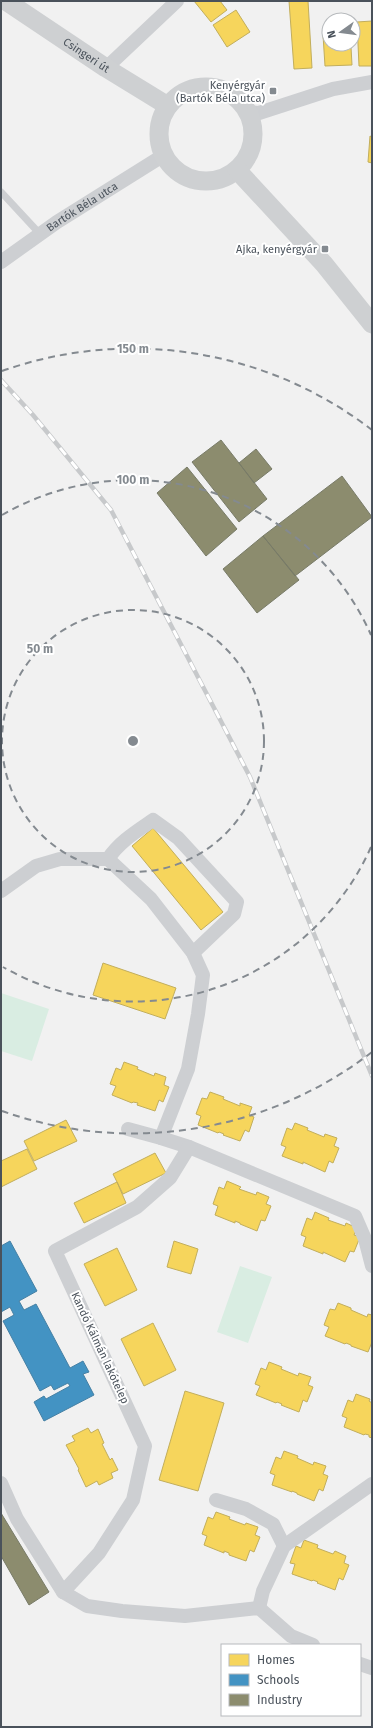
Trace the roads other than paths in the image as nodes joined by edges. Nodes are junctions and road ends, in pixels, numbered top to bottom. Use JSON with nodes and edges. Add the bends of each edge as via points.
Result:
{"nodes":[{"id":1,"x":6,"y":1,"type":"edge"},
{"id":2,"x":177,"y":1,"type":"edge"},
{"id":3,"x":106,"y":68,"type":"junction"},
{"id":4,"x":372,"y":82,"type":"edge"},
{"id":5,"x":168,"y":106,"type":"junction"},
{"id":6,"x":248,"y":112,"type":"junction"},
{"id":7,"x":164,"y":155,"type":"junction"},
{"id":8,"x":238,"y":170,"type":"junction"},
{"id":9,"x":1,"y":192,"type":"edge"},
{"id":10,"x":40,"y":234,"type":"junction"},
{"id":11,"x":1,"y":262,"type":"edge"},
{"id":12,"x":372,"y":324,"type":"edge"},
{"id":13,"x":108,"y":858,"type":"junction"},
{"id":14,"x":1,"y":891,"type":"edge"},
{"id":15,"x":193,"y":953,"type":"junction"},
{"id":16,"x":128,"y":1129,"type":"dead end"},
{"id":17,"x":161,"y":1138,"type":"junction"},
{"id":18,"x":189,"y":1147,"type":"junction"},
{"id":19,"x":372,"y":1266,"type":"edge"},
{"id":20,"x":1,"y":1483,"type":"edge"},
{"id":21,"x":372,"y":1484,"type":"edge"},
{"id":22,"x":216,"y":1500,"type":"dead end"},
{"id":23,"x":284,"y":1546,"type":"junction"},
{"id":24,"x":63,"y":1592,"type":"junction"},
{"id":25,"x":259,"y":1608,"type":"junction"},
{"id":26,"x":311,"y":1644,"type":"edge"},
{"id":27,"x":361,"y":1664,"type":"edge"},
{"id":28,"x":372,"y":1668,"type":"edge"}],
"edges":[{"from":1,"to":3,"type":"main road","name":"Csingeri út"},
{"from":2,"to":3,"type":"street"},
{"from":3,"to":5,"type":"main road","name":"Csingeri út"},
{"from":4,"to":6,"type":"street","via":[[333,89],[258,113]]},
{"from":5,"to":6,"type":"main road","via":[[176,97],[187,91],[210,87],[222,89],[232,95]]},
{"from":5,"to":7,"type":"main road","via":[[159,130]]},
{"from":6,"to":8,"type":"main road","via":[[253,130],[251,149],[246,161]]},
{"from":7,"to":8,"type":"main road","via":[[172,167],[183,176],[197,181],[211,182],[225,178]]},
{"from":7,"to":10,"type":"street","name":"Bartók Béla utca"},
{"from":8,"to":12,"type":"main road","via":[[324,264]]},
{"from":9,"to":10,"type":"lane"},
{"from":10,"to":11,"type":"street","name":"Bartók Béla utca"},
{"from":13,"to":14,"type":"street","via":[[54,860],[36,866]]},
{"from":13,"to":15,"type":"street","via":[[151,899]]},
{"from":13,"to":15,"type":"street","via":[[130,836],[153,820],[178,838],[237,902],[234,914]]},
{"from":15,"to":17,"type":"street","via":[[203,975],[198,1014],[188,1069]]},
{"from":16,"to":17,"type":"street"},
{"from":17,"to":18,"type":"street"},
{"from":18,"to":19,"type":"street","via":[[355,1216],[365,1239]]},
{"from":18,"to":24,"type":"street","name":"Kandó Kálmán lakótelep","via":[[170,1178],[137,1207],[55,1251],[145,1446],[133,1500],[99,1553]]},
{"from":20,"to":24,"type":"street","via":[[16,1519]]},
{"from":21,"to":23,"type":"street"},
{"from":22,"to":23,"type":"street","via":[[246,1509],[273,1524]]},
{"from":23,"to":25,"type":"street","via":[[263,1591]]},
{"from":24,"to":25,"type":"street","via":[[87,1606],[122,1611],[185,1616]]},
{"from":25,"to":26,"type":"street","via":[[291,1636]]},
{"from":27,"to":28,"type":"street"}]}
